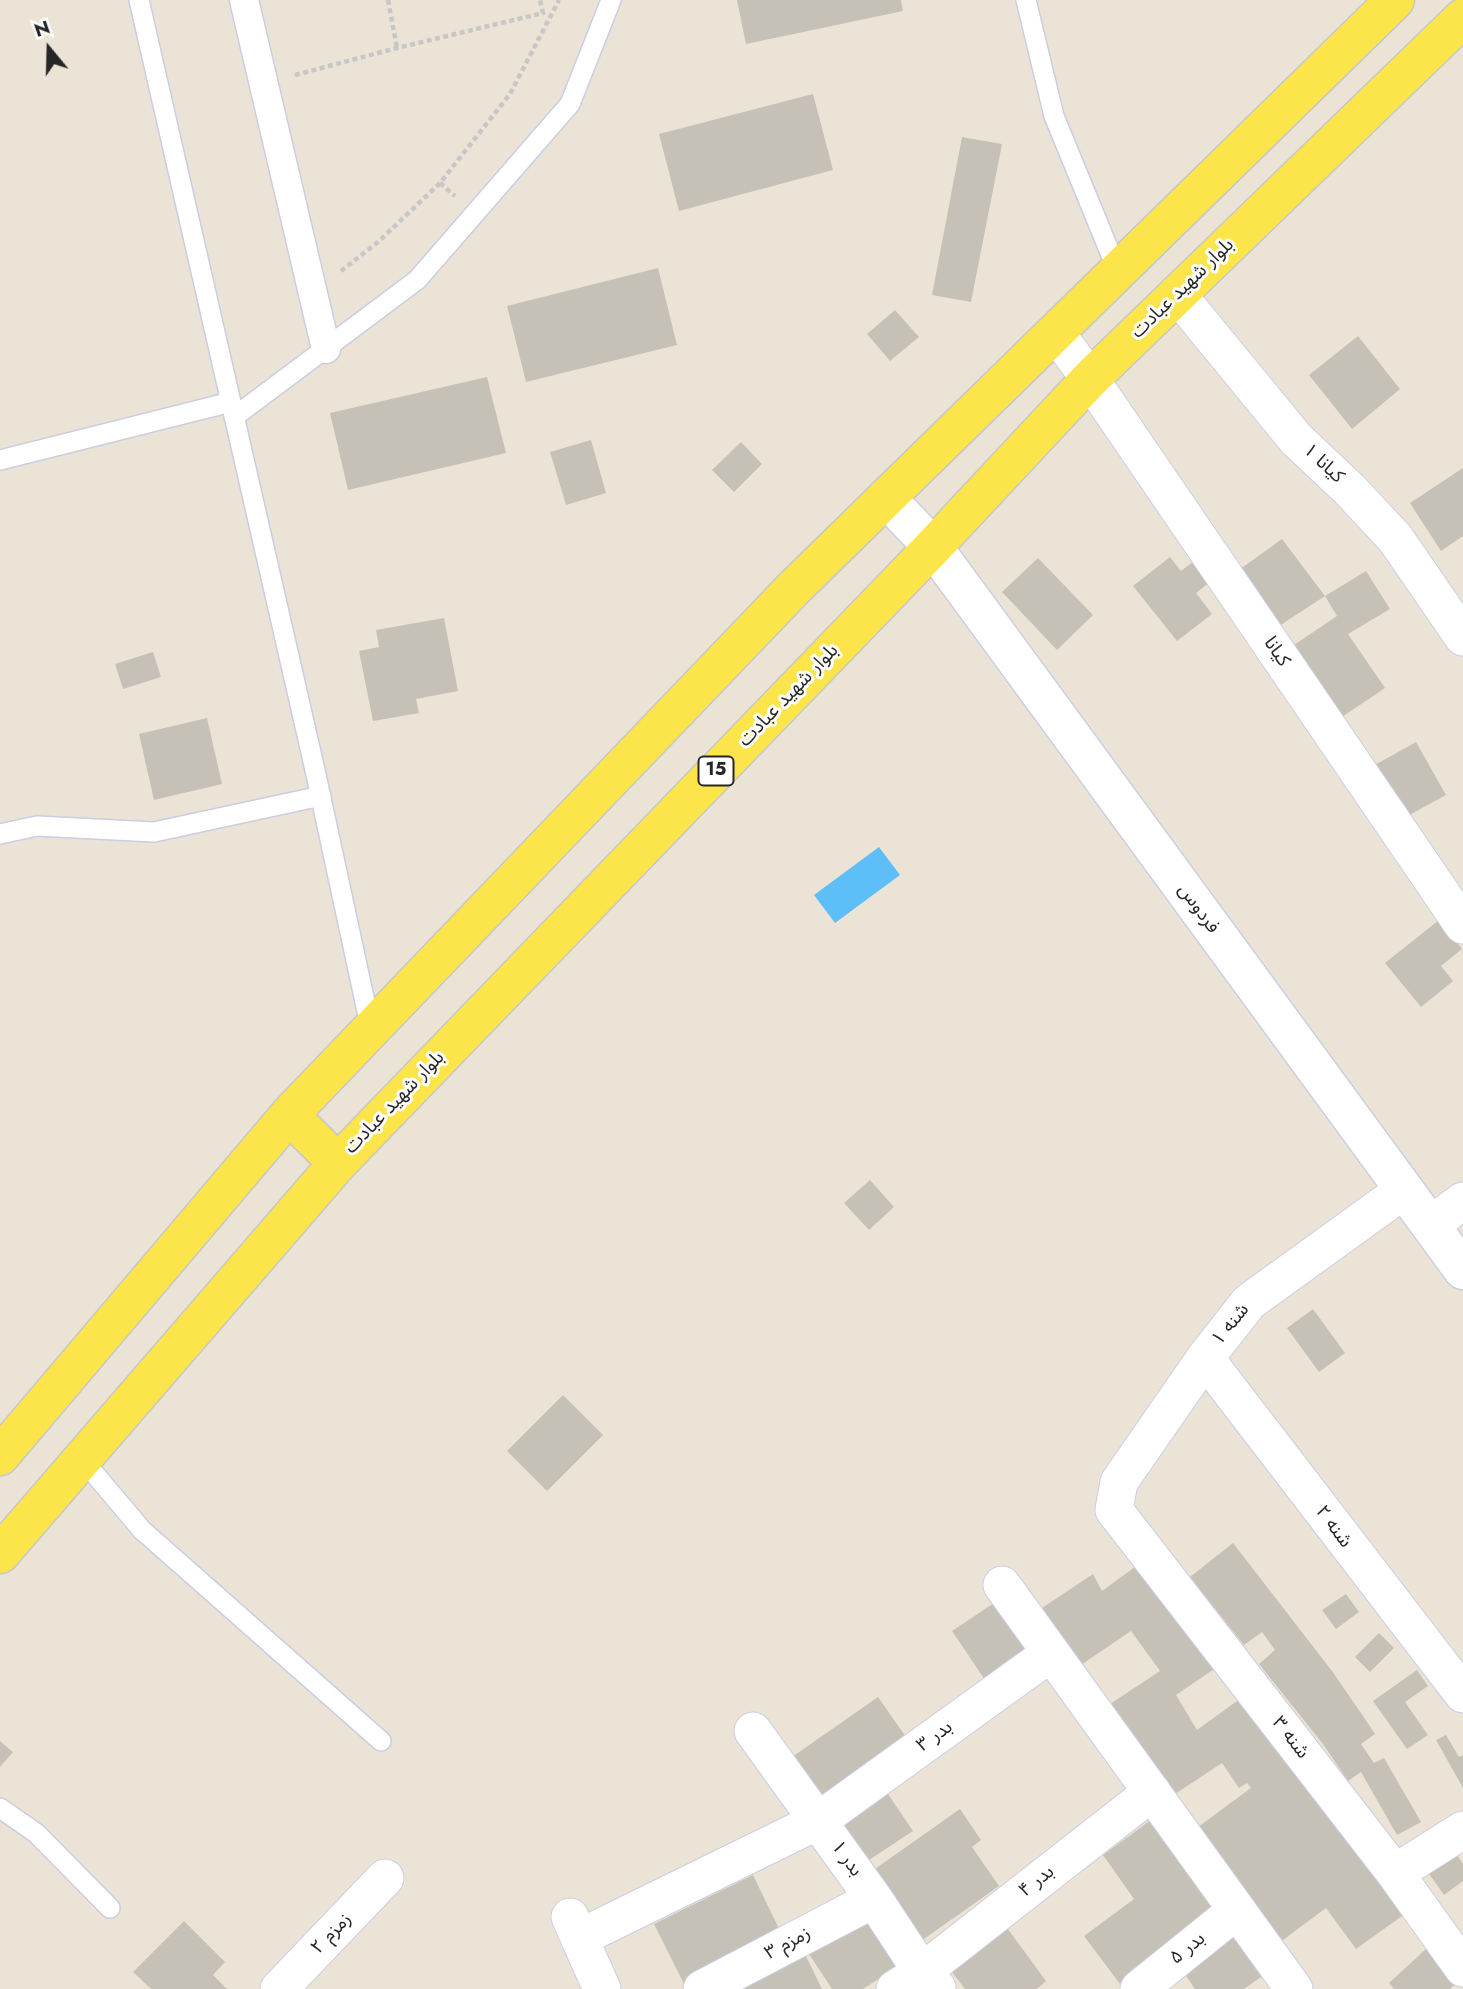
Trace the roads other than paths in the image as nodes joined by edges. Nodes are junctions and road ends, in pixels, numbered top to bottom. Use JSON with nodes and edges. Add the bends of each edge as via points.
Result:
{"nodes":[{"id":1,"x":139,"y":0,"type":"edge"},
{"id":2,"x":244,"y":0,"type":"edge"},
{"id":3,"x":611,"y":0,"type":"edge"},
{"id":4,"x":1026,"y":0,"type":"edge"},
{"id":5,"x":1395,"y":0,"type":"edge"},
{"id":6,"x":1463,"y":18,"type":"edge"},
{"id":7,"x":1118,"y":272,"type":"junction"},
{"id":8,"x":1177,"y":294,"type":"junction"},
{"id":9,"x":1056,"y":333,"type":"junction"},
{"id":10,"x":326,"y":349,"type":"junction"},
{"id":11,"x":1090,"y":379,"type":"junction"},
{"id":12,"x":233,"y":410,"type":"junction"},
{"id":13,"x":0,"y":460,"type":"edge"},
{"id":14,"x":886,"y":498,"type":"junction"},
{"id":15,"x":933,"y":547,"type":"junction"},
{"id":16,"x":1463,"y":637,"type":"edge"},
{"id":17,"x":321,"y":796,"type":"junction"},
{"id":18,"x":0,"y":834,"type":"edge"},
{"id":19,"x":1463,"y":925,"type":"edge"},
{"id":20,"x":371,"y":1030,"type":"junction"},
{"id":21,"x":289,"y":1115,"type":"junction"},
{"id":22,"x":338,"y":1163,"type":"junction"},
{"id":23,"x":1404,"y":1190,"type":"junction"},
{"id":24,"x":1463,"y":1201,"type":"edge"},
{"id":25,"x":1430,"y":1225,"type":"junction"},
{"id":26,"x":1463,"y":1270,"type":"edge"},
{"id":27,"x":1205,"y":1358,"type":"junction"},
{"id":28,"x":0,"y":1456,"type":"edge"},
{"id":29,"x":82,"y":1459,"type":"junction"},
{"id":30,"x":1114,"y":1510,"type":"joint"},
{"id":31,"x":0,"y":1554,"type":"edge"},
{"id":32,"x":1002,"y":1585,"type":"dead end"},
{"id":33,"x":1051,"y":1653,"type":"junction"},
{"id":34,"x":1451,"y":1658,"type":"edge"},
{"id":35,"x":1463,"y":1694,"type":"edge"},
{"id":36,"x":752,"y":1731,"type":"dead end"},
{"id":37,"x":382,"y":1741,"type":"dead end"},
{"id":38,"x":1152,"y":1792,"type":"junction"},
{"id":39,"x":0,"y":1808,"type":"edge"},
{"id":40,"x":818,"y":1821,"type":"junction"},
{"id":41,"x":1463,"y":1830,"type":"edge"},
{"id":42,"x":1395,"y":1873,"type":"junction"},
{"id":43,"x":385,"y":1878,"type":"dead end"},
{"id":44,"x":874,"y":1899,"type":"junction"},
{"id":45,"x":110,"y":1908,"type":"dead end"},
{"id":46,"x":1237,"y":1910,"type":"junction"},
{"id":47,"x":1463,"y":1968,"type":"edge"},
{"id":48,"x":918,"y":1983,"type":"edge"},
{"id":49,"x":279,"y":1989,"type":"edge"},
{"id":50,"x":602,"y":1989,"type":"edge"},
{"id":51,"x":702,"y":1989,"type":"edge"},
{"id":52,"x":1139,"y":1989,"type":"edge"},
{"id":53,"x":1294,"y":1989,"type":"edge"}],
"edges":[{"from":1,"to":12,"type":"lane"},
{"from":2,"to":10,"type":"street"},
{"from":3,"to":10,"type":"lane","via":[[570,104],[418,280]]},
{"from":4,"to":7,"type":"lane","via":[[1054,116]]},
{"from":5,"to":7,"type":"main road"},
{"from":6,"to":8,"type":"main road","name":"بلوار شهید عبادت","number":"15"},
{"from":7,"to":9,"type":"main road"},
{"from":8,"to":11,"type":"main road","name":"بلوار شهید عبادت","number":"15"},
{"from":8,"to":16,"type":"street","name":"کیانا ۱","via":[[1296,439],[1395,538]]},
{"from":9,"to":11,"type":"street","name":"کیانا"},
{"from":9,"to":14,"type":"main road"},
{"from":10,"to":12,"type":"lane"},
{"from":11,"to":15,"type":"main road","name":"بلوار شهید عبادت","number":"15"},
{"from":11,"to":19,"type":"street","name":"کیانا"},
{"from":12,"to":13,"type":"lane"},
{"from":12,"to":17,"type":"lane"},
{"from":14,"to":15,"type":"street","name":"فردوس"},
{"from":14,"to":20,"type":"main road","via":[[794,588]]},
{"from":15,"to":22,"type":"main road","name":"بلوار شهید عبادت","number":"15"},
{"from":15,"to":23,"type":"street","name":"فردوس"},
{"from":17,"to":18,"type":"lane","via":[[154,832],[37,826]]},
{"from":17,"to":20,"type":"lane"},
{"from":20,"to":21,"type":"main road"},
{"from":21,"to":22,"type":"main road"},
{"from":21,"to":28,"type":"main road"},
{"from":22,"to":29,"type":"main road","name":"بلوار شهید عبادت","number":"15"},
{"from":23,"to":25,"type":"street","name":"فردوس"},
{"from":23,"to":27,"type":"street","name":"شنه ۱","via":[[1249,1302]]},
{"from":24,"to":25,"type":"street"},
{"from":25,"to":26,"type":"street","name":"فردوس"},
{"from":27,"to":30,"type":"street","name":"شنه ۱","via":[[1119,1482]]},
{"from":27,"to":34,"type":"street","name":"شنه ۲"},
{"from":29,"to":31,"type":"main road","name":"بلوار شهید عبادت","number":"15"},
{"from":29,"to":37,"type":"lane","via":[[142,1530]]},
{"from":30,"to":42,"type":"street","name":"شنه ۳"},
{"from":32,"to":33,"type":"street"},
{"from":33,"to":38,"type":"street"},
{"from":33,"to":40,"type":"street","name":"بدر ۳"},
{"from":34,"to":35,"type":"street","name":"شنه ۲"},
{"from":36,"to":40,"type":"street","name":"بدر ۱"},
{"from":38,"to":46,"type":"street"},
{"from":38,"to":48,"type":"street","name":"بدر ۴"},
{"from":39,"to":45,"type":"lane","via":[[36,1833]]},
{"from":40,"to":44,"type":"street","name":"بدر ۱"},
{"from":40,"to":50,"type":"street","name":"بدر ۳","via":[[574,1927]]},
{"from":41,"to":42,"type":"street"},
{"from":42,"to":47,"type":"street","name":"شنه ۳"},
{"from":43,"to":49,"type":"street","name":"زمزم ۲"},
{"from":44,"to":48,"type":"street","name":"بدر ۱"},
{"from":44,"to":51,"type":"street","name":"زمزم ۳"},
{"from":46,"to":52,"type":"street","name":"بدر ۵"},
{"from":46,"to":53,"type":"street"}]}
